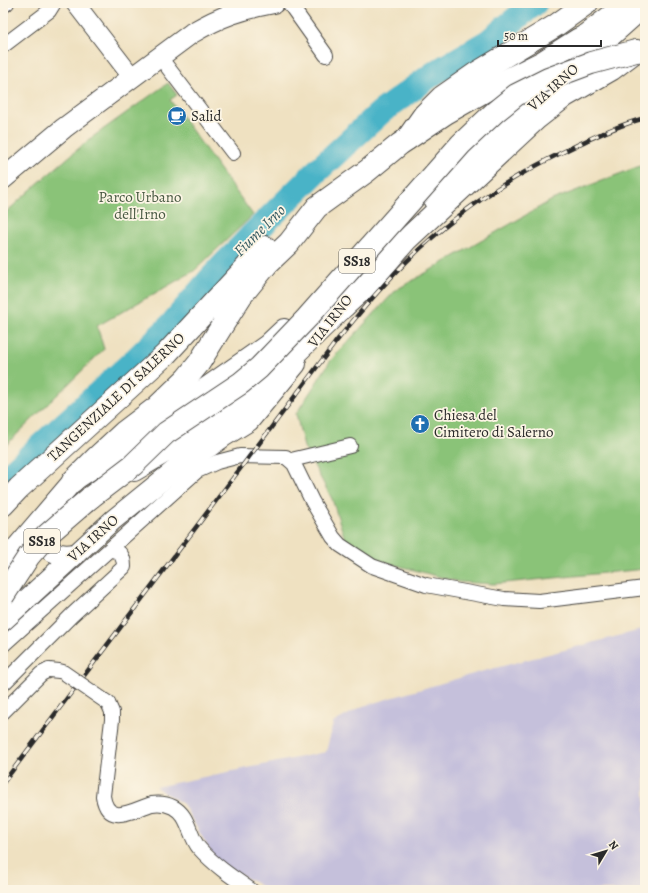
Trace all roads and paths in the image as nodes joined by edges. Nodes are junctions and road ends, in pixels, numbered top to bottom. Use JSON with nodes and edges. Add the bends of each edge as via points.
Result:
{"nodes":[{"id":1,"x":8,"y":3,"type":"edge"},
{"id":2,"x":54,"y":3,"type":"edge"},
{"id":3,"x":75,"y":3,"type":"edge"},
{"id":4,"x":274,"y":3,"type":"edge"},
{"id":5,"x":289,"y":3,"type":"edge"},
{"id":6,"x":587,"y":3,"type":"edge"},
{"id":7,"x":627,"y":3,"type":"edge"},
{"id":8,"x":3,"y":6,"type":"edge"},
{"id":9,"x":645,"y":6,"type":"edge"},
{"id":10,"x":579,"y":39,"type":"junction"},
{"id":11,"x":3,"y":46,"type":"edge"},
{"id":12,"x":641,"y":50,"type":"edge"},
{"id":13,"x":326,"y":55,"type":"dead end"},
{"id":14,"x":159,"y":56,"type":"junction"},
{"id":15,"x":132,"y":77,"type":"junction"},
{"id":16,"x":404,"y":141,"type":"junction"},
{"id":17,"x":233,"y":153,"type":"dead end"},
{"id":18,"x":3,"y":179,"type":"edge"},
{"id":19,"x":316,"y":207,"type":"junction"},
{"id":20,"x":344,"y":306,"type":"junction"},
{"id":21,"x":350,"y":446,"type":"dead end"},
{"id":22,"x":291,"y":460,"type":"junction"},
{"id":23,"x":73,"y":481,"type":"junction"},
{"id":24,"x":91,"y":497,"type":"junction"},
{"id":25,"x":3,"y":505,"type":"edge"},
{"id":26,"x":42,"y":518,"type":"junction"},
{"id":27,"x":3,"y":549,"type":"edge"},
{"id":28,"x":111,"y":550,"type":"junction"},
{"id":29,"x":77,"y":553,"type":"junction"},
{"id":30,"x":3,"y":563,"type":"edge"},
{"id":31,"x":645,"y":588,"type":"edge"},
{"id":32,"x":3,"y":596,"type":"edge"},
{"id":33,"x":26,"y":601,"type":"junction"},
{"id":34,"x":3,"y":607,"type":"edge"},
{"id":35,"x":3,"y":621,"type":"edge"},
{"id":36,"x":3,"y":645,"type":"edge"},
{"id":37,"x":3,"y":684,"type":"edge"},
{"id":38,"x":3,"y":712,"type":"edge"},
{"id":39,"x":251,"y":890,"type":"edge"}],
"edges":[{"from":1,"to":8,"type":"street"},
{"from":2,"to":11,"type":"street","via":[[48,11]]},
{"from":3,"to":15,"type":"street"},
{"from":4,"to":14,"type":"main road","via":[[230,13],[192,33]]},
{"from":5,"to":13,"type":"street"},
{"from":6,"to":16,"type":"highway","via":[[442,97]]},
{"from":7,"to":10,"type":"main road","name":"VIA IRNO"},
{"from":9,"to":20,"type":"main road","name":"VIA IRNO","via":[[481,152],[371,269]]},
{"from":10,"to":16,"type":"highway","via":[[540,63],[462,104]]},
{"from":10,"to":23,"type":"main road","name":"VIA IRNO","via":[[466,130],[302,312],[267,345],[127,446]]},
{"from":12,"to":20,"type":"highway","via":[[565,96],[537,118],[406,240],[366,286]]},
{"from":12,"to":24,"type":"highway","number":"SS18","bridge":true,"via":[[548,79],[516,95],[495,112],[461,144],[307,318],[259,368],[166,433],[133,465]]},
{"from":14,"to":15,"type":"main road"},
{"from":14,"to":17,"type":"street"},
{"from":15,"to":18,"type":"main road","via":[[64,128]]},
{"from":16,"to":19,"type":"highway","name":"TANGENZIALE DI SALERNO"},
{"from":19,"to":23,"type":"highway","via":[[289,243],[268,263],[241,296],[186,379],[157,407],[124,432]]},
{"from":19,"to":25,"type":"highway","name":"TANGENZIALE DI SALERNO","via":[[264,248],[166,354],[24,482]]},
{"from":20,"to":24,"type":"highway","bridge":true,"via":[[255,392],[227,414]]},
{"from":20,"to":29,"type":"main road","name":"VIA IRNO","via":[[249,421],[187,460]]},
{"from":21,"to":22,"type":"street"},
{"from":22,"to":28,"type":"street","via":[[282,456],[240,456],[197,471]]},
{"from":22,"to":31,"type":"street","via":[[333,537],[340,545],[372,566],[426,585],[523,600],[539,601]]},
{"from":23,"to":26,"type":"main road","name":"VIA IRNO"},
{"from":24,"to":32,"type":"highway","number":"SS18","bridge":true,"via":[[47,535],[29,556]]},
{"from":26,"to":27,"type":"street"},
{"from":26,"to":29,"type":"main road","via":[[38,536],[46,547],[64,556]]},
{"from":26,"to":30,"type":"main road","name":"VIA IRNO"},
{"from":28,"to":36,"type":"street"},
{"from":28,"to":37,"type":"street","via":[[118,551],[122,556],[124,567],[72,614]]},
{"from":29,"to":33,"type":"main road","name":"VIA IRNO"},
{"from":33,"to":34,"type":"street"},
{"from":33,"to":35,"type":"main road","name":"VIA IRNO"},
{"from":38,"to":39,"type":"street","bridge":true,"via":[[41,674],[49,670],[63,672],[108,702],[112,720],[103,796],[108,810],[120,814],[153,804],[173,807],[186,820],[196,844],[209,859]]}]}
